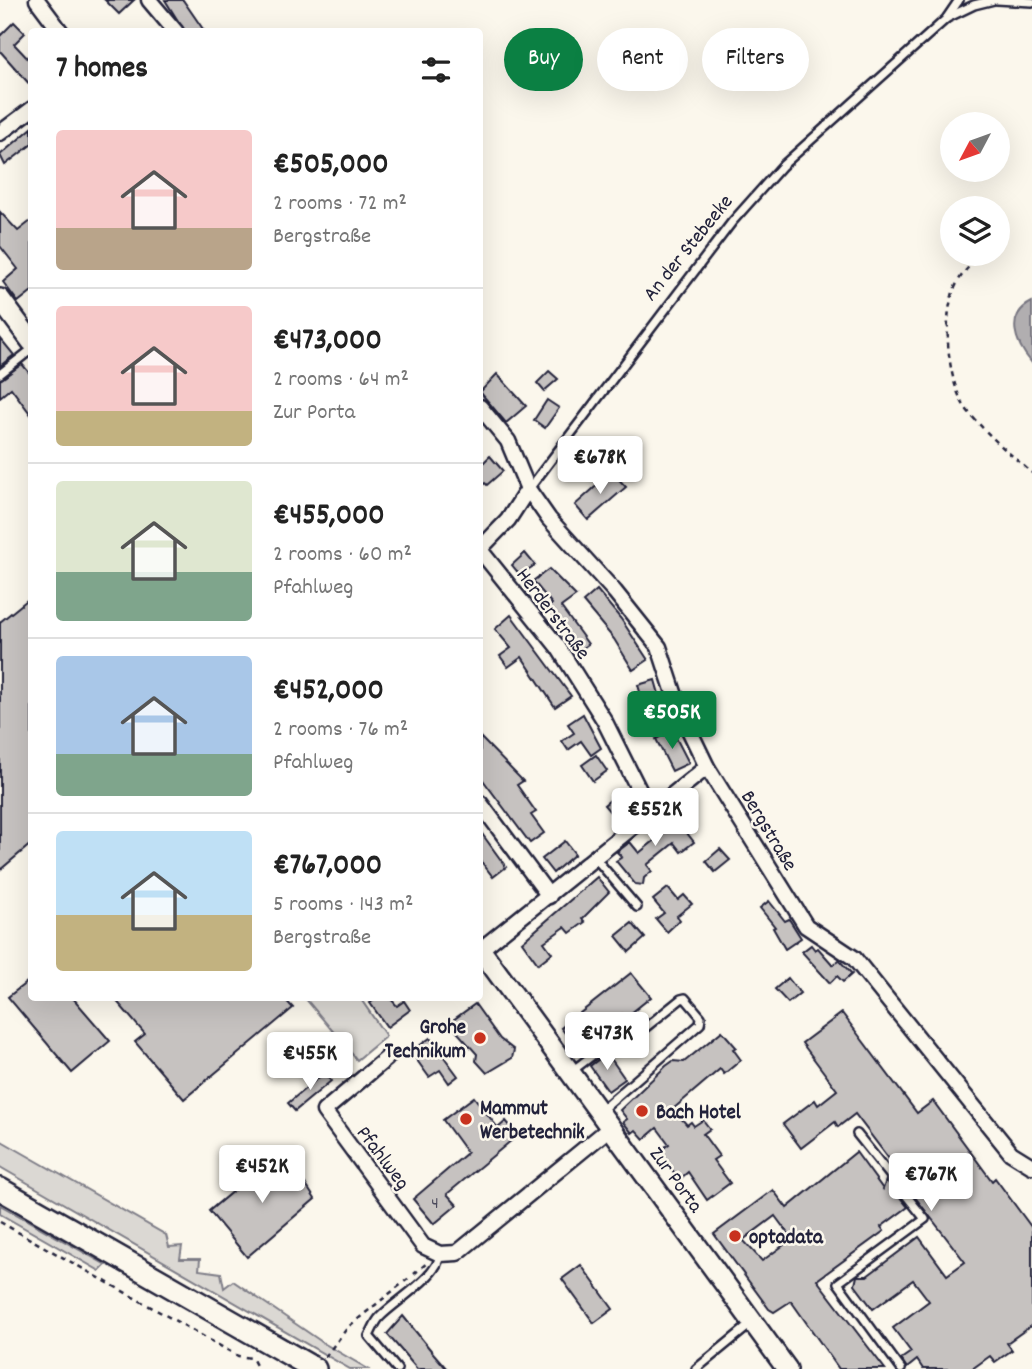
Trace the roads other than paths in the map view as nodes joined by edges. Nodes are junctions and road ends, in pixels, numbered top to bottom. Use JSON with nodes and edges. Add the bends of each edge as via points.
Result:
{"nodes":[{"id":1,"x":37,"y":0,"type":"edge"},
{"id":2,"x":149,"y":0,"type":"edge"},
{"id":3,"x":959,"y":0,"type":"edge"},
{"id":4,"x":996,"y":0,"type":"edge"},
{"id":5,"x":1032,"y":2,"type":"edge"},
{"id":6,"x":946,"y":19,"type":"junction"},
{"id":7,"x":58,"y":28,"type":"edge"},
{"id":8,"x":173,"y":28,"type":"edge"},
{"id":9,"x":28,"y":112,"type":"edge"},
{"id":10,"x":0,"y":133,"type":"edge"},
{"id":11,"x":0,"y":299,"type":"edge"},
{"id":12,"x":28,"y":337,"type":"edge"},
{"id":13,"x":28,"y":352,"type":"edge"},
{"id":14,"x":0,"y":374,"type":"edge"},
{"id":15,"x":483,"y":411,"type":"edge"},
{"id":16,"x":528,"y":489,"type":"junction"},
{"id":17,"x":483,"y":547,"type":"edge"},
{"id":18,"x":483,"y":554,"type":"edge"},
{"id":19,"x":707,"y":767,"type":"junction"},
{"id":20,"x":483,"y":807,"type":"edge"},
{"id":21,"x":652,"y":814,"type":"junction"},
{"id":22,"x":596,"y":859,"type":"junction"},
{"id":23,"x":549,"y":897,"type":"junction"},
{"id":24,"x":637,"y":907,"type":"dead end"},
{"id":25,"x":483,"y":947,"type":"edge"},
{"id":26,"x":483,"y":953,"type":"edge"},
{"id":27,"x":387,"y":1058,"type":"dead end"},
{"id":28,"x":571,"y":1072,"type":"junction"},
{"id":29,"x":606,"y":1119,"type":"junction"},
{"id":30,"x":857,"y":1134,"type":"dead end"},
{"id":31,"x":1032,"y":1166,"type":"edge"},
{"id":32,"x":0,"y":1189,"type":"edge"},
{"id":33,"x":440,"y":1254,"type":"junction"},
{"id":34,"x":753,"y":1322,"type":"junction"},
{"id":35,"x":319,"y":1365,"type":"edge"},
{"id":36,"x":397,"y":1369,"type":"edge"},
{"id":37,"x":696,"y":1369,"type":"edge"},
{"id":38,"x":788,"y":1369,"type":"edge"},
{"id":39,"x":901,"y":1369,"type":"edge"}],
"edges":[{"from":1,"to":7,"type":"street"},
{"from":2,"to":8,"type":"street"},
{"from":3,"to":6,"type":"lane","name":"An der Stebeeke"},
{"from":4,"to":5,"type":"lane"},
{"from":4,"to":6,"type":"lane"},
{"from":6,"to":16,"type":"lane","name":"An der Stebeeke","via":[[782,166],[732,222]]},
{"from":9,"to":10,"type":"street"},
{"from":11,"to":12,"type":"main road"},
{"from":13,"to":14,"type":"lane"},
{"from":15,"to":16,"type":"street","name":"Bergstraße","via":[[508,440]]},
{"from":16,"to":17,"type":"street","name":"An der Stebeeke"},
{"from":16,"to":19,"type":"street","name":"Bergstraße","via":[[659,647],[680,711]]},
{"from":18,"to":21,"type":"street","name":"Herderstraße","via":[[558,647],[604,720]]},
{"from":19,"to":21,"type":"street"},
{"from":19,"to":31,"type":"street","name":"Bergstraße","via":[[806,926],[854,958],[1011,1153]]},
{"from":20,"to":23,"type":"street"},
{"from":21,"to":22,"type":"street"},
{"from":22,"to":23,"type":"street"},
{"from":22,"to":24,"type":"lane"},
{"from":23,"to":25,"type":"street"},
{"from":26,"to":28,"type":"main road","name":"Zur Porta"},
{"from":27,"to":33,"type":"street","name":"Pfahlweg","via":[[324,1111],[423,1245]]},
{"from":28,"to":29,"type":"main road","name":"Zur Porta"},
{"from":28,"to":29,"type":"lane","via":[[606,1045],[625,1044],[681,999],[701,1017],[700,1024]]},
{"from":29,"to":33,"type":"street","via":[[457,1253]]},
{"from":29,"to":34,"type":"main road","name":"Zur Porta"},
{"from":30,"to":39,"type":"lane","via":[[925,1219],[838,1283]]},
{"from":32,"to":35,"type":"main road"},
{"from":33,"to":36,"type":"lane","via":[[424,1280],[378,1318],[369,1336]]},
{"from":34,"to":37,"type":"lane"},
{"from":34,"to":38,"type":"main road","name":"Zur Porta"}]}
